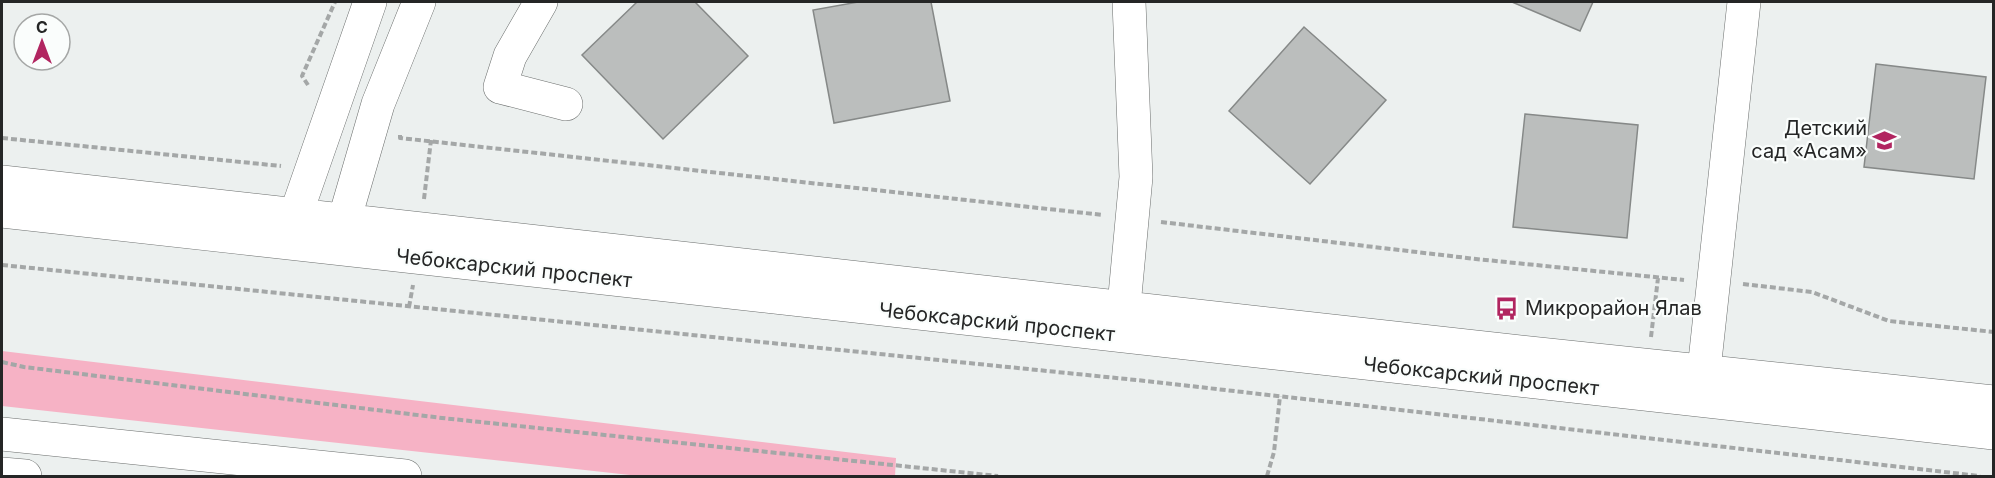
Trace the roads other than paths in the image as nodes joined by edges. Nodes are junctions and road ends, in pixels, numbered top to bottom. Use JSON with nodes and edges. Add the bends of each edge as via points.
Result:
{"nodes":[{"id":1,"x":370,"y":2,"type":"edge"},
{"id":2,"x":418,"y":2,"type":"edge"},
{"id":3,"x":541,"y":2,"type":"edge"},
{"id":4,"x":1129,"y":2,"type":"edge"},
{"id":5,"x":1744,"y":2,"type":"edge"},
{"id":6,"x":566,"y":104,"type":"dead end"},
{"id":7,"x":2,"y":182,"type":"edge"},
{"id":8,"x":2,"y":211,"type":"edge"},
{"id":9,"x":296,"y":214,"type":"junction"},
{"id":10,"x":344,"y":220,"type":"junction"},
{"id":11,"x":318,"y":246,"type":"junction"},
{"id":12,"x":1124,"y":306,"type":"junction"},
{"id":13,"x":1704,"y":370,"type":"junction"},
{"id":14,"x":1994,"y":402,"type":"edge"},
{"id":15,"x":1994,"y":432,"type":"edge"},
{"id":16,"x":2,"y":434,"type":"edge"},
{"id":17,"x":2,"y":474,"type":"edge"},
{"id":18,"x":25,"y":477,"type":"edge"},
{"id":19,"x":405,"y":477,"type":"edge"}],
"edges":[{"from":1,"to":9,"type":"street"},
{"from":2,"to":10,"type":"street","via":[[378,105]]},
{"from":3,"to":6,"type":"street","via":[[510,56],[500,87]]},
{"from":4,"to":12,"type":"street","via":[[1136,177]]},
{"from":5,"to":13,"type":"street"},
{"from":7,"to":9,"type":"street","name":"Чебоксарский проспект"},
{"from":8,"to":11,"type":"street","name":"Чебоксарский проспект"},
{"from":9,"to":10,"type":"street","name":"Чебоксарский проспект"},
{"from":9,"to":11,"type":"street"},
{"from":10,"to":12,"type":"street","name":"Чебоксарский проспект"},
{"from":11,"to":15,"type":"street","name":"Чебоксарский проспект"},
{"from":12,"to":13,"type":"street","name":"Чебоксарский проспект"},
{"from":13,"to":14,"type":"street","name":"Чебоксарский проспект"},
{"from":16,"to":19,"type":"street"},
{"from":17,"to":18,"type":"street"}]}
